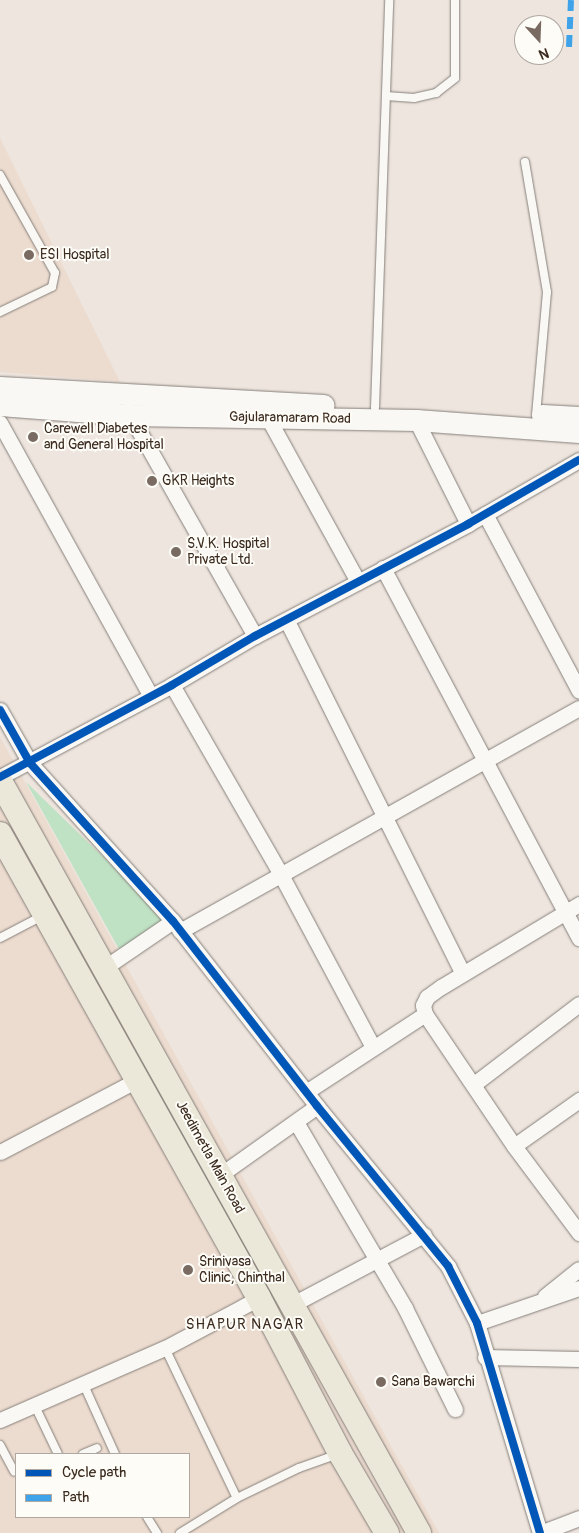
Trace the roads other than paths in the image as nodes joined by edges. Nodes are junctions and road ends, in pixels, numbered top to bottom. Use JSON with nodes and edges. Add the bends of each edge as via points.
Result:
{"nodes":[{"id":1,"x":389,"y":0,"type":"edge"},
{"id":2,"x":455,"y":0,"type":"edge"},
{"id":3,"x":386,"y":96,"type":"junction"},
{"id":4,"x":524,"y":162,"type":"dead end"},
{"id":5,"x":0,"y":175,"type":"edge"},
{"id":6,"x":0,"y":312,"type":"edge"},
{"id":7,"x":0,"y":387,"type":"edge"},
{"id":8,"x":0,"y":405,"type":"edge"},
{"id":9,"x":375,"y":408,"type":"junction"},
{"id":10,"x":130,"y":415,"type":"junction"},
{"id":11,"x":536,"y":415,"type":"junction"},
{"id":12,"x":579,"y":417,"type":"edge"},
{"id":13,"x":268,"y":418,"type":"junction"},
{"id":14,"x":416,"y":420,"type":"junction"},
{"id":15,"x":0,"y":423,"type":"edge"},
{"id":16,"x":579,"y":432,"type":"edge"},
{"id":17,"x":579,"y":460,"type":"edge"},
{"id":18,"x":486,"y":514,"type":"junction"},
{"id":19,"x":468,"y":524,"type":"junction"},
{"id":20,"x":383,"y":568,"type":"junction"},
{"id":21,"x":358,"y":582,"type":"junction"},
{"id":22,"x":287,"y":621,"type":"junction"},
{"id":23,"x":256,"y":636,"type":"junction"},
{"id":24,"x":172,"y":685,"type":"junction"},
{"id":25,"x":579,"y":691,"type":"edge"},
{"id":26,"x":152,"y":696,"type":"junction"},
{"id":27,"x":579,"y":708,"type":"edge"},
{"id":28,"x":0,"y":710,"type":"edge"},
{"id":29,"x":485,"y":760,"type":"junction"},
{"id":30,"x":30,"y":763,"type":"junction"},
{"id":31,"x":0,"y":777,"type":"edge"},
{"id":32,"x":0,"y":781,"type":"edge"},
{"id":33,"x":383,"y":815,"type":"junction"},
{"id":34,"x":0,"y":834,"type":"edge"},
{"id":35,"x":280,"y":873,"type":"junction"},
{"id":36,"x":579,"y":904,"type":"edge"},
{"id":37,"x":565,"y":913,"type":"junction"},
{"id":38,"x":46,"y":914,"type":"junction"},
{"id":39,"x":176,"y":926,"type":"junction"},
{"id":40,"x":0,"y":938,"type":"edge"},
{"id":41,"x":579,"y":938,"type":"edge"},
{"id":42,"x":104,"y":968,"type":"junction"},
{"id":43,"x":463,"y":974,"type":"junction"},
{"id":44,"x":579,"y":1004,"type":"edge"},
{"id":45,"x":426,"y":1014,"type":"junction"},
{"id":46,"x":373,"y":1047,"type":"junction"},
{"id":47,"x":137,"y":1080,"type":"junction"},
{"id":48,"x":474,"y":1084,"type":"junction"},
{"id":49,"x":306,"y":1092,"type":"junction"},
{"id":50,"x":579,"y":1100,"type":"edge"},
{"id":51,"x":317,"y":1106,"type":"junction"},
{"id":52,"x":296,"y":1122,"type":"junction"},
{"id":53,"x":514,"y":1146,"type":"junction"},
{"id":54,"x":0,"y":1152,"type":"edge"},
{"id":55,"x":220,"y":1175,"type":"junction"},
{"id":56,"x":579,"y":1233,"type":"edge"},
{"id":57,"x":424,"y":1235,"type":"junction"},
{"id":58,"x":376,"y":1260,"type":"junction"},
{"id":59,"x":579,"y":1269,"type":"edge"},
{"id":60,"x":579,"y":1288,"type":"edge"},
{"id":61,"x":259,"y":1298,"type":"junction"},
{"id":62,"x":538,"y":1302,"type":"junction"},
{"id":63,"x":293,"y":1304,"type":"junction"},
{"id":64,"x":477,"y":1323,"type":"junction"},
{"id":65,"x":165,"y":1348,"type":"junction"},
{"id":66,"x":484,"y":1357,"type":"junction"},
{"id":67,"x":579,"y":1359,"type":"edge"},
{"id":68,"x":82,"y":1382,"type":"junction"},
{"id":69,"x":344,"y":1396,"type":"junction"},
{"id":70,"x":34,"y":1404,"type":"junction"},
{"id":71,"x":455,"y":1409,"type":"dead end"},
{"id":72,"x":317,"y":1410,"type":"junction"},
{"id":73,"x":0,"y":1420,"type":"edge"},
{"id":74,"x":0,"y":1445,"type":"edge"},
{"id":75,"x":97,"y":1448,"type":"dead end"},
{"id":76,"x":58,"y":1453,"type":"edge"},
{"id":77,"x":85,"y":1453,"type":"edge"},
{"id":78,"x":115,"y":1453,"type":"edge"},
{"id":79,"x":340,"y":1453,"type":"junction"},
{"id":80,"x":14,"y":1471,"type":"dead end"},
{"id":81,"x":237,"y":1498,"type":"junction"},
{"id":82,"x":148,"y":1518,"type":"edge"},
{"id":83,"x":579,"y":1518,"type":"edge"},
{"id":84,"x":157,"y":1533,"type":"edge"},
{"id":85,"x":180,"y":1533,"type":"edge"},
{"id":86,"x":387,"y":1533,"type":"edge"},
{"id":87,"x":420,"y":1533,"type":"edge"},
{"id":88,"x":540,"y":1533,"type":"edge"}],
"edges":[{"from":1,"to":3,"type":"lane"},
{"from":2,"to":3,"type":"lane","via":[[455,78],[436,93],[414,98]]},
{"from":3,"to":9,"type":"lane"},
{"from":4,"to":11,"type":"lane","via":[[547,292]]},
{"from":5,"to":6,"type":"lane","via":[[55,272],[52,287]]},
{"from":7,"to":9,"type":"main road","name":"Gajularamaram Road"},
{"from":8,"to":10,"type":"main road","name":"Gajularamaram Road"},
{"from":9,"to":11,"type":"main road","name":"Gajularamaram Road"},
{"from":10,"to":13,"type":"main road","name":"Gajularamaram Road"},
{"from":10,"to":23,"type":"street"},
{"from":11,"to":12,"type":"main road","name":"Gajularamaram Road"},
{"from":13,"to":14,"type":"main road","name":"Gajularamaram Road"},
{"from":13,"to":21,"type":"street"},
{"from":14,"to":16,"type":"main road","name":"Gajularamaram Road"},
{"from":14,"to":19,"type":"street"},
{"from":15,"to":26,"type":"street"},
{"from":17,"to":18,"type":"street"},
{"from":18,"to":19,"type":"street"},
{"from":18,"to":25,"type":"street"},
{"from":19,"to":20,"type":"street"},
{"from":20,"to":21,"type":"street"},
{"from":20,"to":29,"type":"street"},
{"from":21,"to":22,"type":"street"},
{"from":22,"to":23,"type":"street"},
{"from":22,"to":33,"type":"street"},
{"from":23,"to":24,"type":"street"},
{"from":24,"to":26,"type":"street"},
{"from":24,"to":35,"type":"street"},
{"from":26,"to":30,"type":"street"},
{"from":27,"to":29,"type":"street"},
{"from":28,"to":30,"type":"street"},
{"from":29,"to":33,"type":"street"},
{"from":29,"to":37,"type":"street"},
{"from":30,"to":31,"type":"street"},
{"from":30,"to":39,"type":"street"},
{"from":32,"to":42,"type":"main road","name":"Jeedimetla Main Road"},
{"from":33,"to":35,"type":"street"},
{"from":33,"to":43,"type":"street"},
{"from":34,"to":38,"type":"main road","name":"Jeedimetla Main Road"},
{"from":35,"to":39,"type":"street"},
{"from":35,"to":46,"type":"street"},
{"from":36,"to":37,"type":"street"},
{"from":37,"to":41,"type":"street"},
{"from":37,"to":43,"type":"street"},
{"from":38,"to":40,"type":"lane"},
{"from":38,"to":47,"type":"main road","name":"Jeedimetla Main Road"},
{"from":39,"to":42,"type":"street"},
{"from":39,"to":49,"type":"street"},
{"from":42,"to":55,"type":"main road","name":"Jeedimetla Main Road"},
{"from":43,"to":45,"type":"street","via":[[427,997],[423,1005]]},
{"from":44,"to":48,"type":"street"},
{"from":45,"to":46,"type":"street"},
{"from":45,"to":48,"type":"street"},
{"from":46,"to":49,"type":"street"},
{"from":47,"to":54,"type":"street"},
{"from":47,"to":61,"type":"main road","name":"Jeedimetla Main Road"},
{"from":48,"to":53,"type":"street"},
{"from":49,"to":51,"type":"street"},
{"from":50,"to":53,"type":"street"},
{"from":51,"to":52,"type":"street"},
{"from":51,"to":57,"type":"street"},
{"from":52,"to":55,"type":"street"},
{"from":52,"to":58,"type":"street"},
{"from":53,"to":56,"type":"street"},
{"from":55,"to":63,"type":"main road","name":"Jeedimetla Main Road"},
{"from":57,"to":58,"type":"street"},
{"from":57,"to":64,"type":"street","via":[[448,1266]]},
{"from":58,"to":63,"type":"street"},
{"from":58,"to":71,"type":"street","via":[[405,1308]]},
{"from":59,"to":62,"type":"street"},
{"from":60,"to":62,"type":"street"},
{"from":61,"to":65,"type":"street"},
{"from":61,"to":72,"type":"main road","name":"Jeedimetla Main Road"},
{"from":62,"to":64,"type":"street"},
{"from":63,"to":69,"type":"main road","name":"Jeedimetla Main Road"},
{"from":64,"to":66,"type":"street"},
{"from":65,"to":68,"type":"street"},
{"from":65,"to":81,"type":"lane"},
{"from":66,"to":67,"type":"street"},
{"from":66,"to":88,"type":"street"},
{"from":68,"to":70,"type":"street"},
{"from":68,"to":78,"type":"lane"},
{"from":69,"to":72,"type":"main road"},
{"from":69,"to":87,"type":"main road","name":"Jeedimetla Main Road"},
{"from":70,"to":73,"type":"street"},
{"from":70,"to":76,"type":"lane"},
{"from":72,"to":79,"type":"main road","name":"Jeedimetla Main Road"},
{"from":74,"to":80,"type":"lane"},
{"from":75,"to":77,"type":"lane"},
{"from":79,"to":81,"type":"lane","via":[[299,1468]]},
{"from":79,"to":86,"type":"main road","name":"Jeedimetla Main Road"},
{"from":81,"to":85,"type":"lane"},
{"from":82,"to":84,"type":"lane"},
{"from":83,"to":88,"type":"street"}]}
